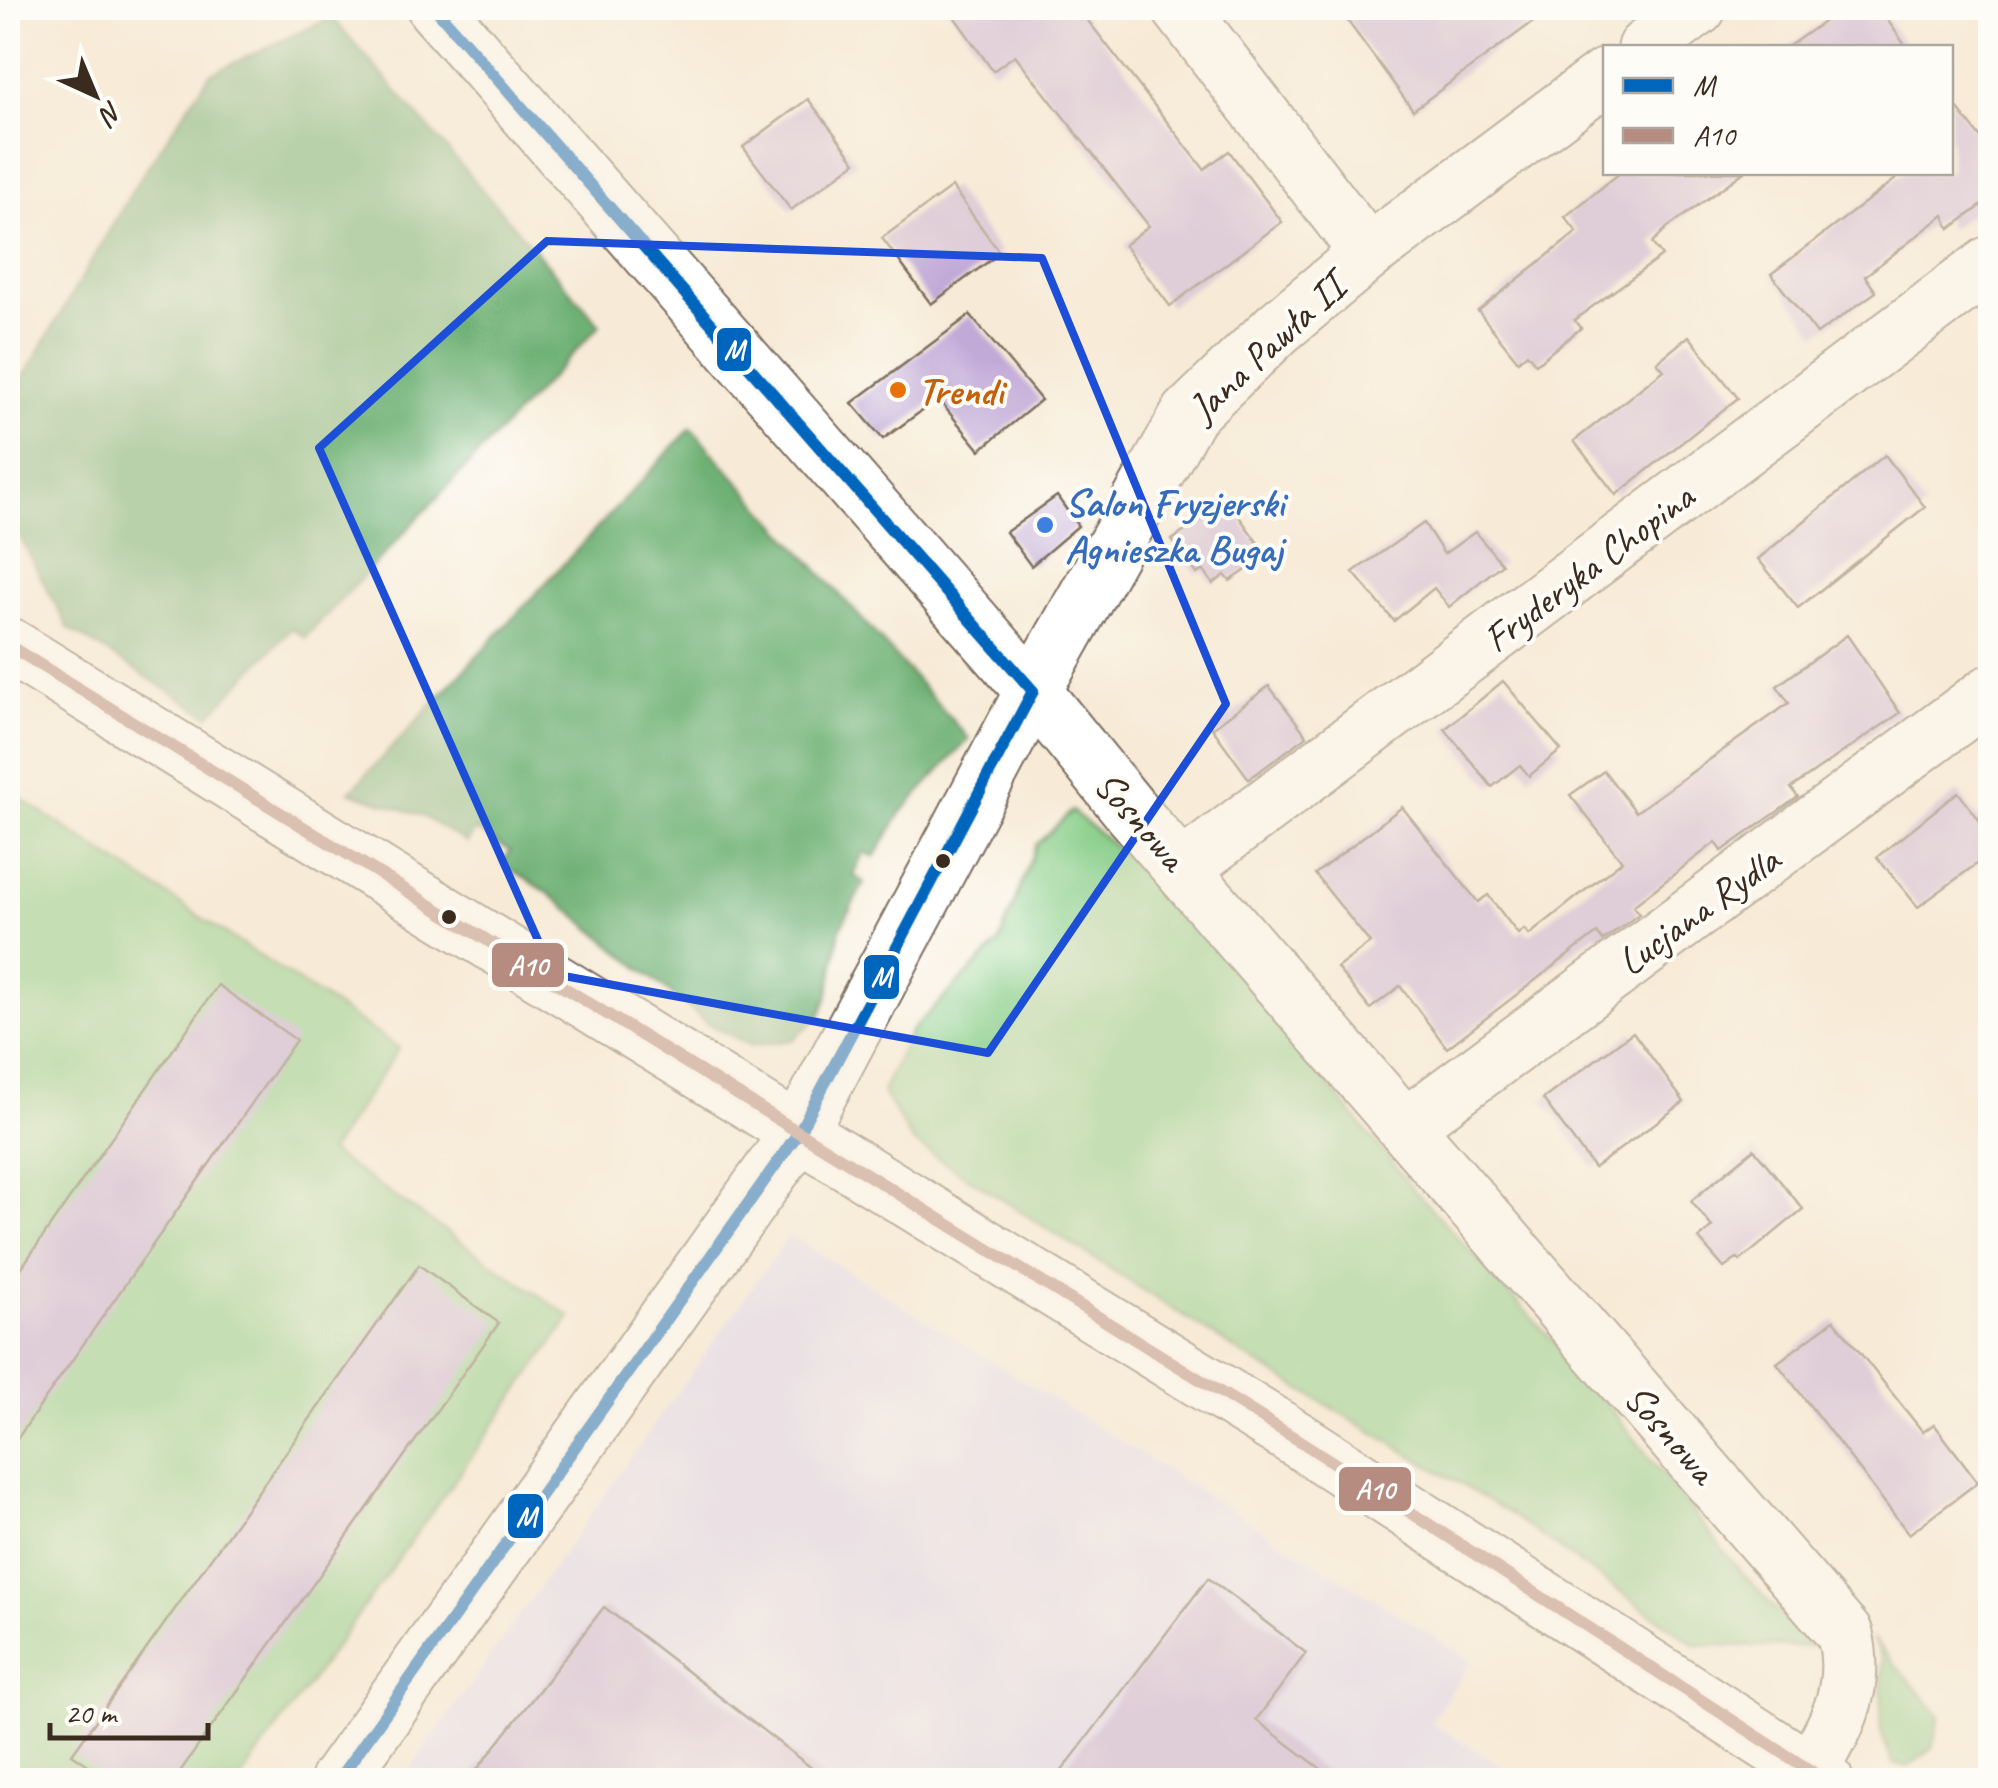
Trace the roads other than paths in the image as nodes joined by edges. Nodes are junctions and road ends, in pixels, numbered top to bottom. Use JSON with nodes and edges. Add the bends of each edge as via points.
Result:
{"nodes":[{"id":1,"x":436,"y":8,"type":"edge"},
{"id":2,"x":1180,"y":8,"type":"edge"},
{"id":3,"x":1698,"y":8,"type":"edge"},
{"id":4,"x":1648,"y":45,"type":"edge"},
{"id":5,"x":1603,"y":78,"type":"edge"},
{"id":6,"x":1368,"y":253,"type":"junction"},
{"id":7,"x":1990,"y":264,"type":"edge"},
{"id":8,"x":8,"y":646,"type":"edge"},
{"id":9,"x":1033,"y":691,"type":"junction"},
{"id":10,"x":1990,"y":693,"type":"edge"},
{"id":11,"x":1183,"y":868,"type":"junction"},
{"id":12,"x":1406,"y":1126,"type":"junction"},
{"id":13,"x":799,"y":1132,"type":"junction"},
{"id":14,"x":1813,"y":1777,"type":"edge"},
{"id":15,"x":338,"y":1780,"type":"edge"}],
"edges":[{"from":1,"to":9,"type":"street","name":"Sosnowa"},
{"from":2,"to":6,"type":"street","name":"Jana Pawła II"},
{"from":3,"to":4,"type":"street"},
{"from":5,"to":6,"type":"street","name":"Jana Pawła II"},
{"from":6,"to":9,"type":"street","name":"Jana Pawła II","via":[[1189,414]]},
{"from":7,"to":11,"type":"street","name":"Fryderyka Chopina"},
{"from":8,"to":13,"type":"street"},
{"from":9,"to":11,"type":"street","name":"Sosnowa"},
{"from":9,"to":13,"type":"street","name":"Jana Pawła II"},
{"from":10,"to":12,"type":"street","name":"Lucjana Rydla"},
{"from":11,"to":12,"type":"street","name":"Sosnowa"},
{"from":12,"to":14,"type":"street","name":"Sosnowa","via":[[1845,1634],[1852,1664],[1840,1717]]},
{"from":13,"to":14,"type":"street","via":[[1303,1443]]},
{"from":13,"to":15,"type":"street","name":"Jana Pawła II"}]}
